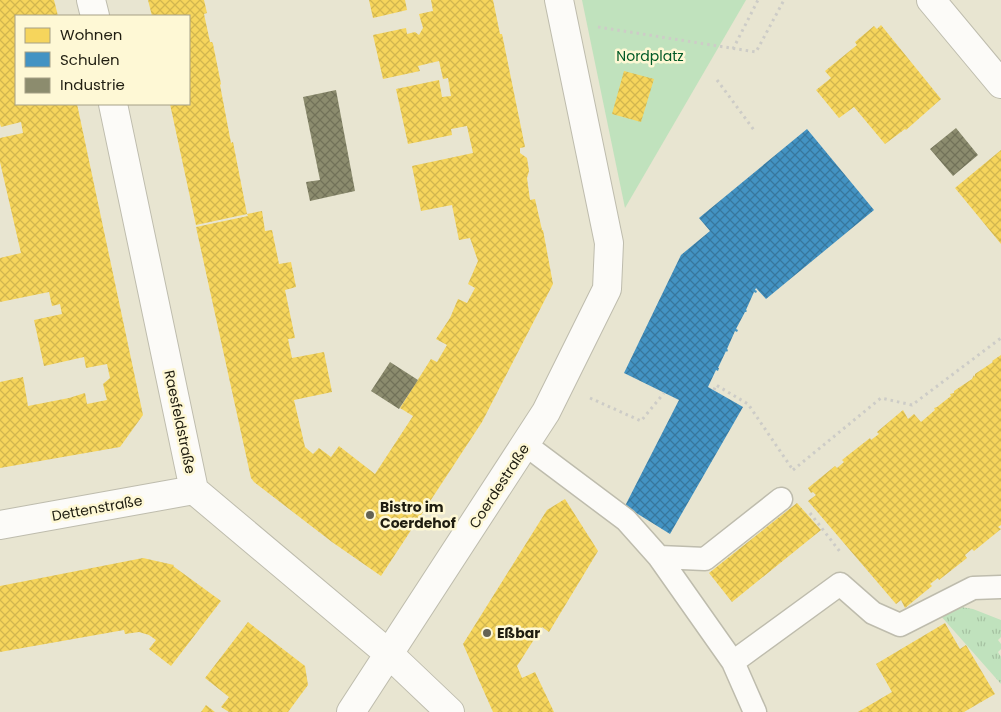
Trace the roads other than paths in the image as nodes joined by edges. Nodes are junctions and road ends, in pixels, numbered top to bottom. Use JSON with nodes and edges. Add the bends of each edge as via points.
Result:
{"nodes":[{"id":1,"x":91,"y":0,"type":"edge"},
{"id":2,"x":931,"y":0,"type":"edge"},
{"id":3,"x":561,"y":11,"type":"edge"},
{"id":4,"x":94,"y":15,"type":"edge"},
{"id":5,"x":1001,"y":84,"type":"edge"},
{"id":6,"x":113,"y":105,"type":"edge"},
{"id":7,"x":526,"y":445,"type":"junction"},
{"id":8,"x":194,"y":490,"type":"junction"},
{"id":9,"x":781,"y":499,"type":"road end"},
{"id":10,"x":0,"y":525,"type":"edge"},
{"id":11,"x":659,"y":557,"type":"junction"},
{"id":12,"x":1001,"y":588,"type":"edge"},
{"id":13,"x":389,"y":654,"type":"junction"},
{"id":14,"x":733,"y":662,"type":"junction"},
{"id":15,"x":351,"y":712,"type":"edge"},
{"id":16,"x":450,"y":712,"type":"edge"},
{"id":17,"x":755,"y":712,"type":"edge"}],
"edges":[{"from":1,"to":4,"type":"street"},
{"from":2,"to":5,"type":"street"},
{"from":3,"to":7,"type":"street","name":"Coerdestraße","via":[[609,243],[606,289],[546,412]]},
{"from":6,"to":8,"type":"street","name":"Raesfeldstraße"},
{"from":7,"to":11,"type":"lane","via":[[626,520]]},
{"from":7,"to":13,"type":"street","name":"Coerdestraße"},
{"from":8,"to":10,"type":"street","name":"Dettenstraße"},
{"from":8,"to":13,"type":"street","name":"Raesfeldstraße"},
{"from":9,"to":11,"type":"lane","via":[[705,559]]},
{"from":11,"to":14,"type":"lane"},
{"from":12,"to":14,"type":"lane","via":[[973,588],[900,625],[873,613],[840,584]]},
{"from":13,"to":15,"type":"street","name":"Coerdestraße"},
{"from":13,"to":16,"type":"street","name":"Raesfeldstraße"},
{"from":14,"to":17,"type":"lane"}]}
